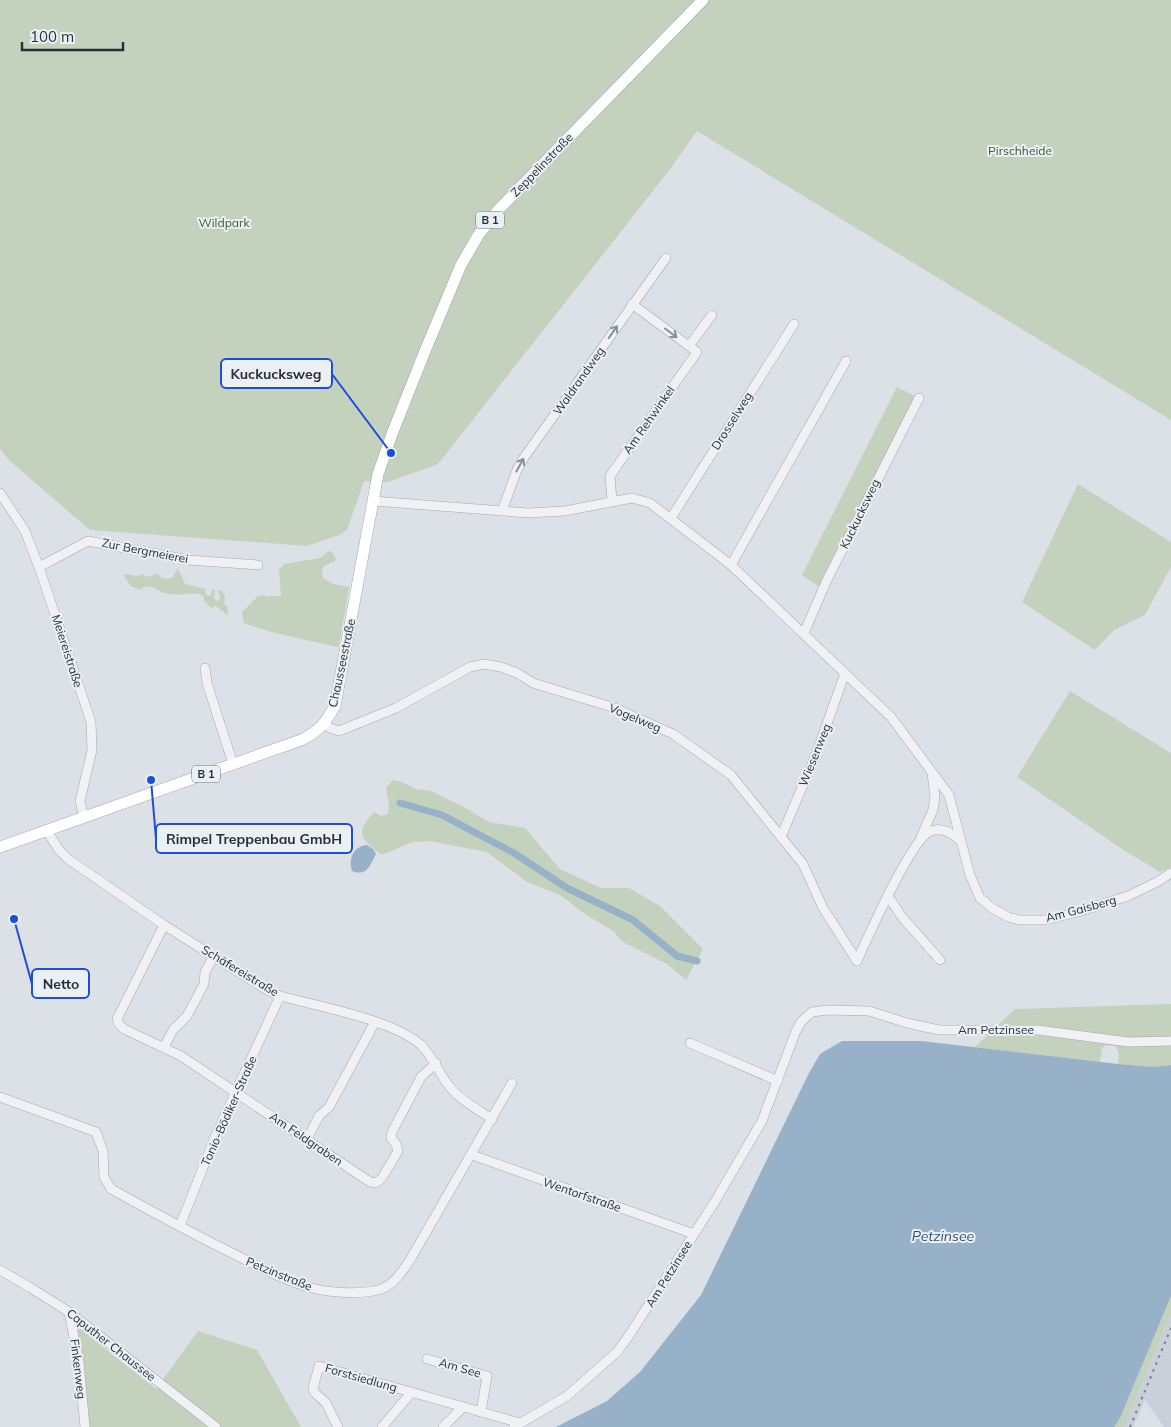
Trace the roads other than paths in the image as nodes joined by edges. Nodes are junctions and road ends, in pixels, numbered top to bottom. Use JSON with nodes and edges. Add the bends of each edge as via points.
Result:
{"nodes":[{"id":1,"x":703,"y":0,"type":"edge"},
{"id":2,"x":666,"y":258,"type":"dead end"},
{"id":3,"x":632,"y":304,"type":"junction"},
{"id":4,"x":712,"y":315,"type":"dead end"},
{"id":5,"x":794,"y":324,"type":"dead end"},
{"id":6,"x":689,"y":346,"type":"junction"},
{"id":7,"x":846,"y":360,"type":"dead end"},
{"id":8,"x":919,"y":398,"type":"dead end"},
{"id":9,"x":0,"y":494,"type":"edge"},
{"id":10,"x":373,"y":501,"type":"junction"},
{"id":11,"x":612,"y":501,"type":"junction"},
{"id":12,"x":502,"y":510,"type":"junction"},
{"id":13,"x":671,"y":518,"type":"junction"},
{"id":14,"x":258,"y":565,"type":"dead end"},
{"id":15,"x":731,"y":565,"type":"junction"},
{"id":16,"x":39,"y":566,"type":"junction"},
{"id":17,"x":804,"y":633,"type":"junction"},
{"id":18,"x":205,"y":668,"type":"dead end"},
{"id":19,"x":846,"y":673,"type":"junction"},
{"id":20,"x":324,"y":724,"type":"junction"},
{"id":21,"x":233,"y":764,"type":"junction"},
{"id":22,"x":932,"y":770,"type":"junction"},
{"id":23,"x":84,"y":818,"type":"junction"},
{"id":24,"x":47,"y":831,"type":"junction"},
{"id":25,"x":781,"y":837,"type":"junction"},
{"id":26,"x":921,"y":838,"type":"junction"},
{"id":27,"x":960,"y":840,"type":"junction"},
{"id":28,"x":0,"y":847,"type":"edge"},
{"id":29,"x":1171,"y":873,"type":"edge"},
{"id":30,"x":888,"y":896,"type":"junction"},
{"id":31,"x":164,"y":925,"type":"junction"},
{"id":32,"x":214,"y":956,"type":"junction"},
{"id":33,"x":940,"y":960,"type":"dead end"},
{"id":34,"x":280,"y":996,"type":"junction"},
{"id":35,"x":375,"y":1022,"type":"junction"},
{"id":36,"x":1171,"y":1041,"type":"edge"},
{"id":37,"x":690,"y":1044,"type":"dead end"},
{"id":38,"x":164,"y":1047,"type":"junction"},
{"id":39,"x":436,"y":1063,"type":"junction"},
{"id":40,"x":778,"y":1081,"type":"junction"},
{"id":41,"x":512,"y":1083,"type":"dead end"},
{"id":42,"x":236,"y":1092,"type":"junction"},
{"id":43,"x":0,"y":1097,"type":"edge"},
{"id":44,"x":492,"y":1119,"type":"junction"},
{"id":45,"x":307,"y":1139,"type":"junction"},
{"id":46,"x":472,"y":1154,"type":"junction"},
{"id":47,"x":180,"y":1226,"type":"junction"},
{"id":48,"x":694,"y":1234,"type":"junction"},
{"id":49,"x":0,"y":1270,"type":"edge"},
{"id":50,"x":69,"y":1312,"type":"junction"},
{"id":51,"x":427,"y":1359,"type":"dead end"},
{"id":52,"x":412,"y":1392,"type":"junction"},
{"id":53,"x":463,"y":1407,"type":"junction"},
{"id":54,"x":481,"y":1412,"type":"junction"},
{"id":55,"x":517,"y":1425,"type":"edge"},
{"id":56,"x":85,"y":1427,"type":"edge"},
{"id":57,"x":216,"y":1427,"type":"edge"},
{"id":58,"x":338,"y":1427,"type":"edge"},
{"id":59,"x":382,"y":1427,"type":"edge"},
{"id":60,"x":443,"y":1427,"type":"edge"}],
"edges":[{"from":1,"to":10,"type":"main road","name":"Zeppelinstraße","number":"B 1","via":[[516,190],[479,234],[461,265],[392,434],[378,474]]},
{"from":2,"to":3,"type":"street","name":"Waldrandweg"},
{"from":3,"to":6,"type":"street","one_way":true},
{"from":12,"to":3,"type":"street","name":"Waldrandweg","one_way":true,"via":[[524,459]]},
{"from":4,"to":6,"type":"street"},
{"from":5,"to":13,"type":"street","name":"Drosselweg"},
{"from":6,"to":11,"type":"street","name":"Am Rehwinkel","via":[[696,352],[610,476]]},
{"from":7,"to":15,"type":"street"},
{"from":8,"to":17,"type":"street","name":"Kuckucksweg","via":[[826,582]]},
{"from":9,"to":16,"type":"street","name":"Meiereistraße","via":[[25,531]]},
{"from":10,"to":12,"type":"street"},
{"from":10,"to":20,"type":"main road","name":"Chausseestraße","number":"B 1","via":[[335,706]]},
{"from":11,"to":12,"type":"street","via":[[565,511],[528,513]]},
{"from":11,"to":13,"type":"street","via":[[632,498],[650,503]]},
{"from":13,"to":15,"type":"street"},
{"from":14,"to":16,"type":"street","name":"Zur Bergmeierei","via":[[188,560],[88,541]]},
{"from":15,"to":17,"type":"street"},
{"from":16,"to":23,"type":"street","name":"Meiereistraße","via":[[91,722],[92,750],[80,801]]},
{"from":17,"to":19,"type":"street"},
{"from":18,"to":21,"type":"street"},
{"from":19,"to":22,"type":"street","via":[[891,716]]},
{"from":19,"to":25,"type":"street","name":"Wiesenweg","via":[[818,752]]},
{"from":20,"to":21,"type":"main road","name":"Chausseestraße","number":"B 1","via":[[302,740]]},
{"from":20,"to":25,"type":"street","name":"Vogelweg","via":[[339,731],[396,708],[470,667],[484,664],[501,667],[533,683],[615,708],[673,734],[731,776]]},
{"from":21,"to":23,"type":"main road","name":"Chausseestraße","number":"B 1"},
{"from":22,"to":26,"type":"street","via":[[933,810]]},
{"from":22,"to":27,"type":"street","name":"Am Gaisberg","via":[[949,795]]},
{"from":23,"to":24,"type":"main road","number":"B 1"},
{"from":24,"to":28,"type":"main road","number":"B 1"},
{"from":24,"to":31,"type":"street","name":"Schäfereistraße","via":[[68,858]]},
{"from":25,"to":30,"type":"street","name":"Vogelweg","via":[[803,864],[823,908],[857,961]]},
{"from":26,"to":27,"type":"street","via":[[930,831],[942,831]]},
{"from":26,"to":30,"type":"street"},
{"from":27,"to":29,"type":"street","name":"Am Gaisberg","via":[[980,898],[1008,917],[1020,920],[1045,920],[1078,912],[1128,896]]},
{"from":30,"to":33,"type":"street"},
{"from":31,"to":32,"type":"street","name":"Schäfereistraße"},
{"from":31,"to":38,"type":"street","name":"Am Feldgraben","via":[[117,1019],[124,1029]]},
{"from":32,"to":34,"type":"street","name":"Schäfereistraße"},
{"from":32,"to":38,"type":"street","via":[[187,1016],[173,1030]]},
{"from":34,"to":35,"type":"street","name":"Schäfereistraße"},
{"from":34,"to":42,"type":"street","name":"Tonio-Bödiker-Straße"},
{"from":35,"to":39,"type":"street","name":"Schäfereistraße","via":[[420,1044]]},
{"from":35,"to":45,"type":"street","via":[[329,1107],[319,1116]]},
{"from":36,"to":40,"type":"street","name":"Am Petzinsee","via":[[1128,1042],[1038,1030],[939,1030],[869,1011],[820,1010],[812,1012],[801,1022]]},
{"from":37,"to":40,"type":"street"},
{"from":38,"to":42,"type":"street","name":"Am Feldgraben"},
{"from":39,"to":44,"type":"street","name":"Schäfereistraße","via":[[464,1101]]},
{"from":39,"to":45,"type":"street","name":"Am Feldgraben","via":[[421,1077],[392,1132],[391,1138],[398,1151],[376,1183]]},
{"from":40,"to":48,"type":"street","name":"Am Petzinsee","via":[[762,1121]]},
{"from":41,"to":44,"type":"street","name":"Petzinstraße"},
{"from":42,"to":45,"type":"street","name":"Am Feldgraben"},
{"from":42,"to":47,"type":"street","name":"Tonio-Bödiker-Straße"},
{"from":43,"to":47,"type":"street","name":"Petzinstraße","via":[[96,1132],[104,1151],[104,1177],[111,1189]]},
{"from":44,"to":46,"type":"street","name":"Petzinstraße"},
{"from":46,"to":47,"type":"street","name":"Petzinstraße","via":[[410,1260],[396,1280],[384,1288],[342,1292],[316,1289],[256,1266]]},
{"from":46,"to":48,"type":"street","name":"Wentorfstraße"},
{"from":48,"to":55,"type":"street","name":"Am Petzinsee","via":[[617,1352],[567,1396]]},
{"from":49,"to":50,"type":"street","name":"Caputher Chaussee"},
{"from":50,"to":56,"type":"street","name":"Finkenweg"},
{"from":50,"to":57,"type":"street","name":"Caputher Chaussee"},
{"from":51,"to":54,"type":"street","name":"Am See","via":[[487,1376]]},
{"from":52,"to":53,"type":"street","name":"Forstsiedlung"},
{"from":52,"to":58,"type":"street","name":"Forstsiedlung","via":[[319,1366],[312,1388],[326,1402]]},
{"from":52,"to":59,"type":"street","name":"Forstsiedlung"},
{"from":53,"to":54,"type":"street","name":"Forstsiedlung"},
{"from":53,"to":60,"type":"street"},
{"from":54,"to":55,"type":"street","name":"Forstsiedlung"}]}
